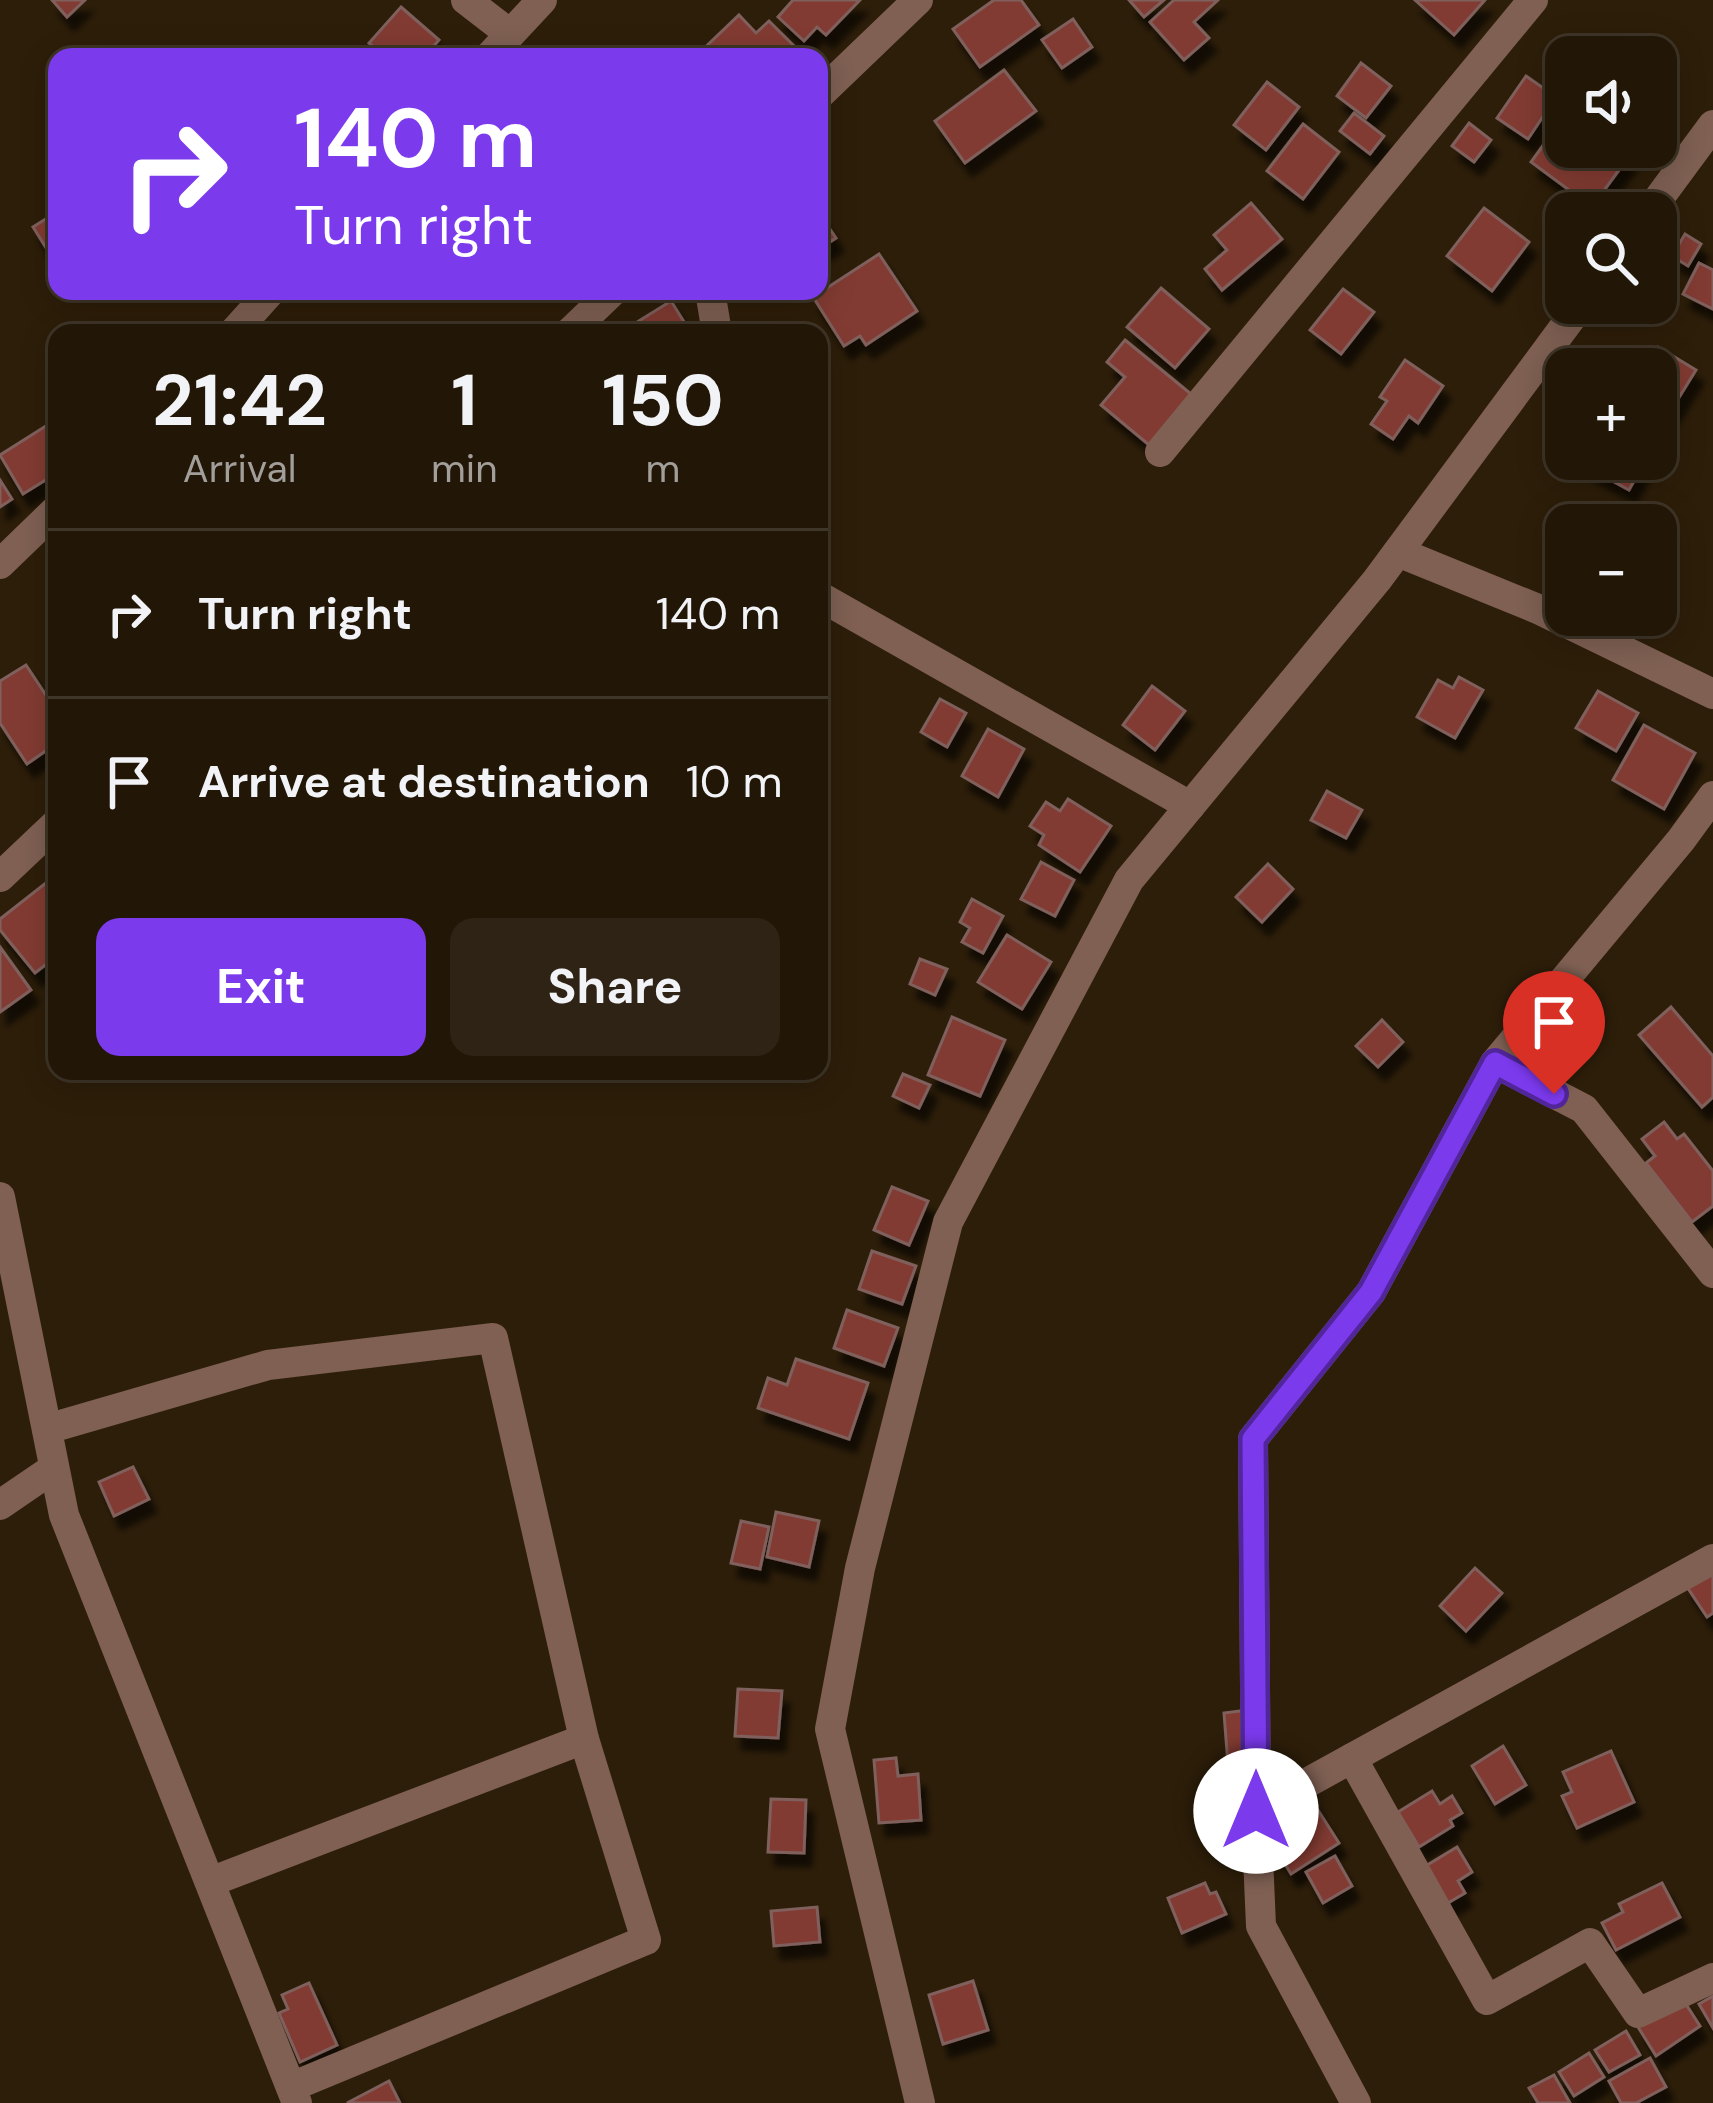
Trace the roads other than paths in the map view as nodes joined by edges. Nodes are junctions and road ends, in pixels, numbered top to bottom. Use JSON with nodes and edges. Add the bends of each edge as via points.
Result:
{"nodes":[{"id":1,"x":466,"y":0,"type":"edge"},
{"id":2,"x":542,"y":0,"type":"edge"},
{"id":3,"x":918,"y":0,"type":"edge"},
{"id":4,"x":1533,"y":0,"type":"edge"},
{"id":5,"x":499,"y":46,"type":"edge"},
{"id":6,"x":828,"y":85,"type":"edge"},
{"id":7,"x":1713,"y":126,"type":"edge"},
{"id":8,"x":1664,"y":192,"type":"edge"},
{"id":9,"x":264,"y":300,"type":"edge"},
{"id":10,"x":604,"y":300,"type":"edge"},
{"id":11,"x":241,"y":324,"type":"edge"},
{"id":12,"x":578,"y":324,"type":"edge"},
{"id":13,"x":1566,"y":324,"type":"edge"},
{"id":14,"x":1160,"y":452,"type":"dead end"},
{"id":15,"x":48,"y":518,"type":"edge"},
{"id":16,"x":1398,"y":552,"type":"junction"},
{"id":17,"x":0,"y":564,"type":"edge"},
{"id":18,"x":828,"y":601,"type":"edge"},
{"id":19,"x":1713,"y":694,"type":"edge"},
{"id":20,"x":1713,"y":796,"type":"edge"},
{"id":21,"x":1190,"y":806,"type":"junction"},
{"id":22,"x":48,"y":832,"type":"edge"},
{"id":23,"x":0,"y":877,"type":"edge"},
{"id":24,"x":1495,"y":1063,"type":"junction"},
{"id":25,"x":0,"y":1198,"type":"edge"},
{"id":26,"x":1713,"y":1273,"type":"edge"},
{"id":27,"x":47,"y":1429,"type":"junction"},
{"id":28,"x":55,"y":1468,"type":"junction"},
{"id":29,"x":0,"y":1505,"type":"edge"},
{"id":30,"x":1713,"y":1559,"type":"edge"},
{"id":31,"x":584,"y":1739,"type":"junction"},
{"id":32,"x":1352,"y":1758,"type":"junction"},
{"id":33,"x":1256,"y":1811,"type":"junction"},
{"id":34,"x":210,"y":1882,"type":"junction"},
{"id":35,"x":1713,"y":1978,"type":"edge"},
{"id":36,"x":294,"y":2095,"type":"edge"},
{"id":37,"x":920,"y":2103,"type":"edge"},
{"id":38,"x":1356,"y":2103,"type":"edge"}],
"edges":[{"from":1,"to":5,"type":"street"},
{"from":2,"to":5,"type":"street"},
{"from":3,"to":6,"type":"street"},
{"from":4,"to":14,"type":"street"},
{"from":7,"to":8,"type":"street"},
{"from":9,"to":11,"type":"street"},
{"from":10,"to":12,"type":"street"},
{"from":13,"to":16,"type":"street"},
{"from":15,"to":17,"type":"street"},
{"from":16,"to":19,"type":"street"},
{"from":16,"to":21,"type":"street"},
{"from":18,"to":21,"type":"street"},
{"from":20,"to":24,"type":"street"},
{"from":21,"to":37,"type":"street","via":[[1129,880],[948,1222],[860,1568],[830,1729]]},
{"from":22,"to":23,"type":"street"},
{"from":24,"to":26,"type":"street","via":[[1584,1109]]},
{"from":24,"to":33,"type":"street","via":[[1371,1292],[1253,1439]]},
{"from":25,"to":27,"type":"street"},
{"from":27,"to":28,"type":"street"},
{"from":27,"to":31,"type":"street","via":[[268,1365],[493,1338]]},
{"from":28,"to":29,"type":"street"},
{"from":28,"to":34,"type":"street","via":[[64,1515]]},
{"from":30,"to":32,"type":"street"},
{"from":31,"to":34,"type":"street"},
{"from":31,"to":36,"type":"street","via":[[646,1940]]},
{"from":32,"to":33,"type":"street"},
{"from":32,"to":35,"type":"street","via":[[1486,2000],[1590,1943],[1638,2013]]},
{"from":33,"to":38,"type":"street","via":[[1261,1926]]},
{"from":34,"to":36,"type":"street"}]}
